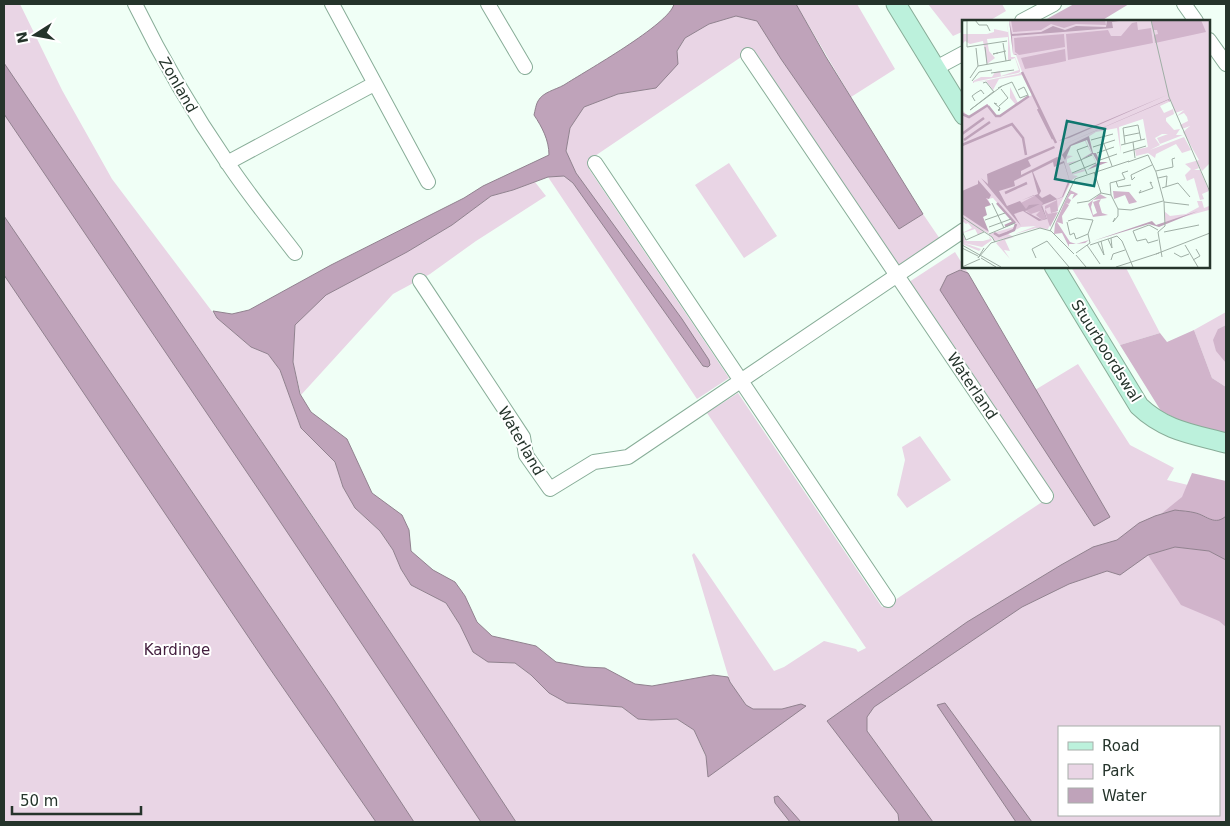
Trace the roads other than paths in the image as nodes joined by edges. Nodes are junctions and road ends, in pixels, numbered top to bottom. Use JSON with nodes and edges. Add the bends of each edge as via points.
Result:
{"nodes":[{"id":1,"x":135,"y":4,"type":"edge"},
{"id":2,"x":332,"y":4,"type":"edge"},
{"id":3,"x":488,"y":4,"type":"edge"},
{"id":4,"x":896,"y":4,"type":"edge"},
{"id":5,"x":1054,"y":4,"type":"edge"},
{"id":6,"x":1184,"y":4,"type":"edge"},
{"id":7,"x":1024,"y":20,"type":"edge"},
{"id":8,"x":1195,"y":20,"type":"edge"},
{"id":9,"x":1210,"y":41,"type":"edge"},
{"id":10,"x":962,"y":53,"type":"edge"},
{"id":11,"x":748,"y":55,"type":"dead end"},
{"id":12,"x":1226,"y":64,"type":"edge"},
{"id":13,"x":524,"y":67,"type":"dead end"},
{"id":14,"x":936,"y":68,"type":"junction"},
{"id":15,"x":374,"y":84,"type":"junction"},
{"id":16,"x":962,"y":112,"type":"edge"},
{"id":17,"x":227,"y":163,"type":"junction"},
{"id":18,"x":595,"y":163,"type":"dead end"},
{"id":19,"x":428,"y":182,"type":"dead end"},
{"id":20,"x":962,"y":231,"type":"edge"},
{"id":21,"x":295,"y":253,"type":"dead end"},
{"id":22,"x":1055,"y":268,"type":"edge"},
{"id":23,"x":898,"y":275,"type":"junction"},
{"id":24,"x":420,"y":281,"type":"dead end"},
{"id":25,"x":741,"y":381,"type":"junction"},
{"id":26,"x":1226,"y":443,"type":"edge"},
{"id":27,"x":1046,"y":496,"type":"dead end"},
{"id":28,"x":888,"y":600,"type":"dead end"}],
"edges":[{"from":1,"to":17,"type":"street","name":"Zonland","via":[[192,110]]},
{"from":2,"to":15,"type":"street"},
{"from":3,"to":13,"type":"street"},
{"from":4,"to":14,"type":"street"},
{"from":5,"to":7,"type":"street"},
{"from":6,"to":8,"type":"street"},
{"from":9,"to":12,"type":"street"},
{"from":10,"to":14,"type":"street"},
{"from":11,"to":23,"type":"street","name":"Waterland"},
{"from":14,"to":16,"type":"street"},
{"from":15,"to":17,"type":"street"},
{"from":15,"to":19,"type":"street"},
{"from":17,"to":21,"type":"street","name":"Zonland"},
{"from":18,"to":25,"type":"street"},
{"from":20,"to":23,"type":"street","name":"Waterland"},
{"from":22,"to":26,"type":"street","name":"Stuurboordswal","via":[[1139,406],[1160,423]]},
{"from":23,"to":25,"type":"street","name":"Waterland"},
{"from":23,"to":27,"type":"street","name":"Waterland"},
{"from":24,"to":25,"type":"street","name":"Waterland","via":[[523,437],[526,455],[550,490],[594,462],[628,457]]},
{"from":25,"to":28,"type":"street"}]}
